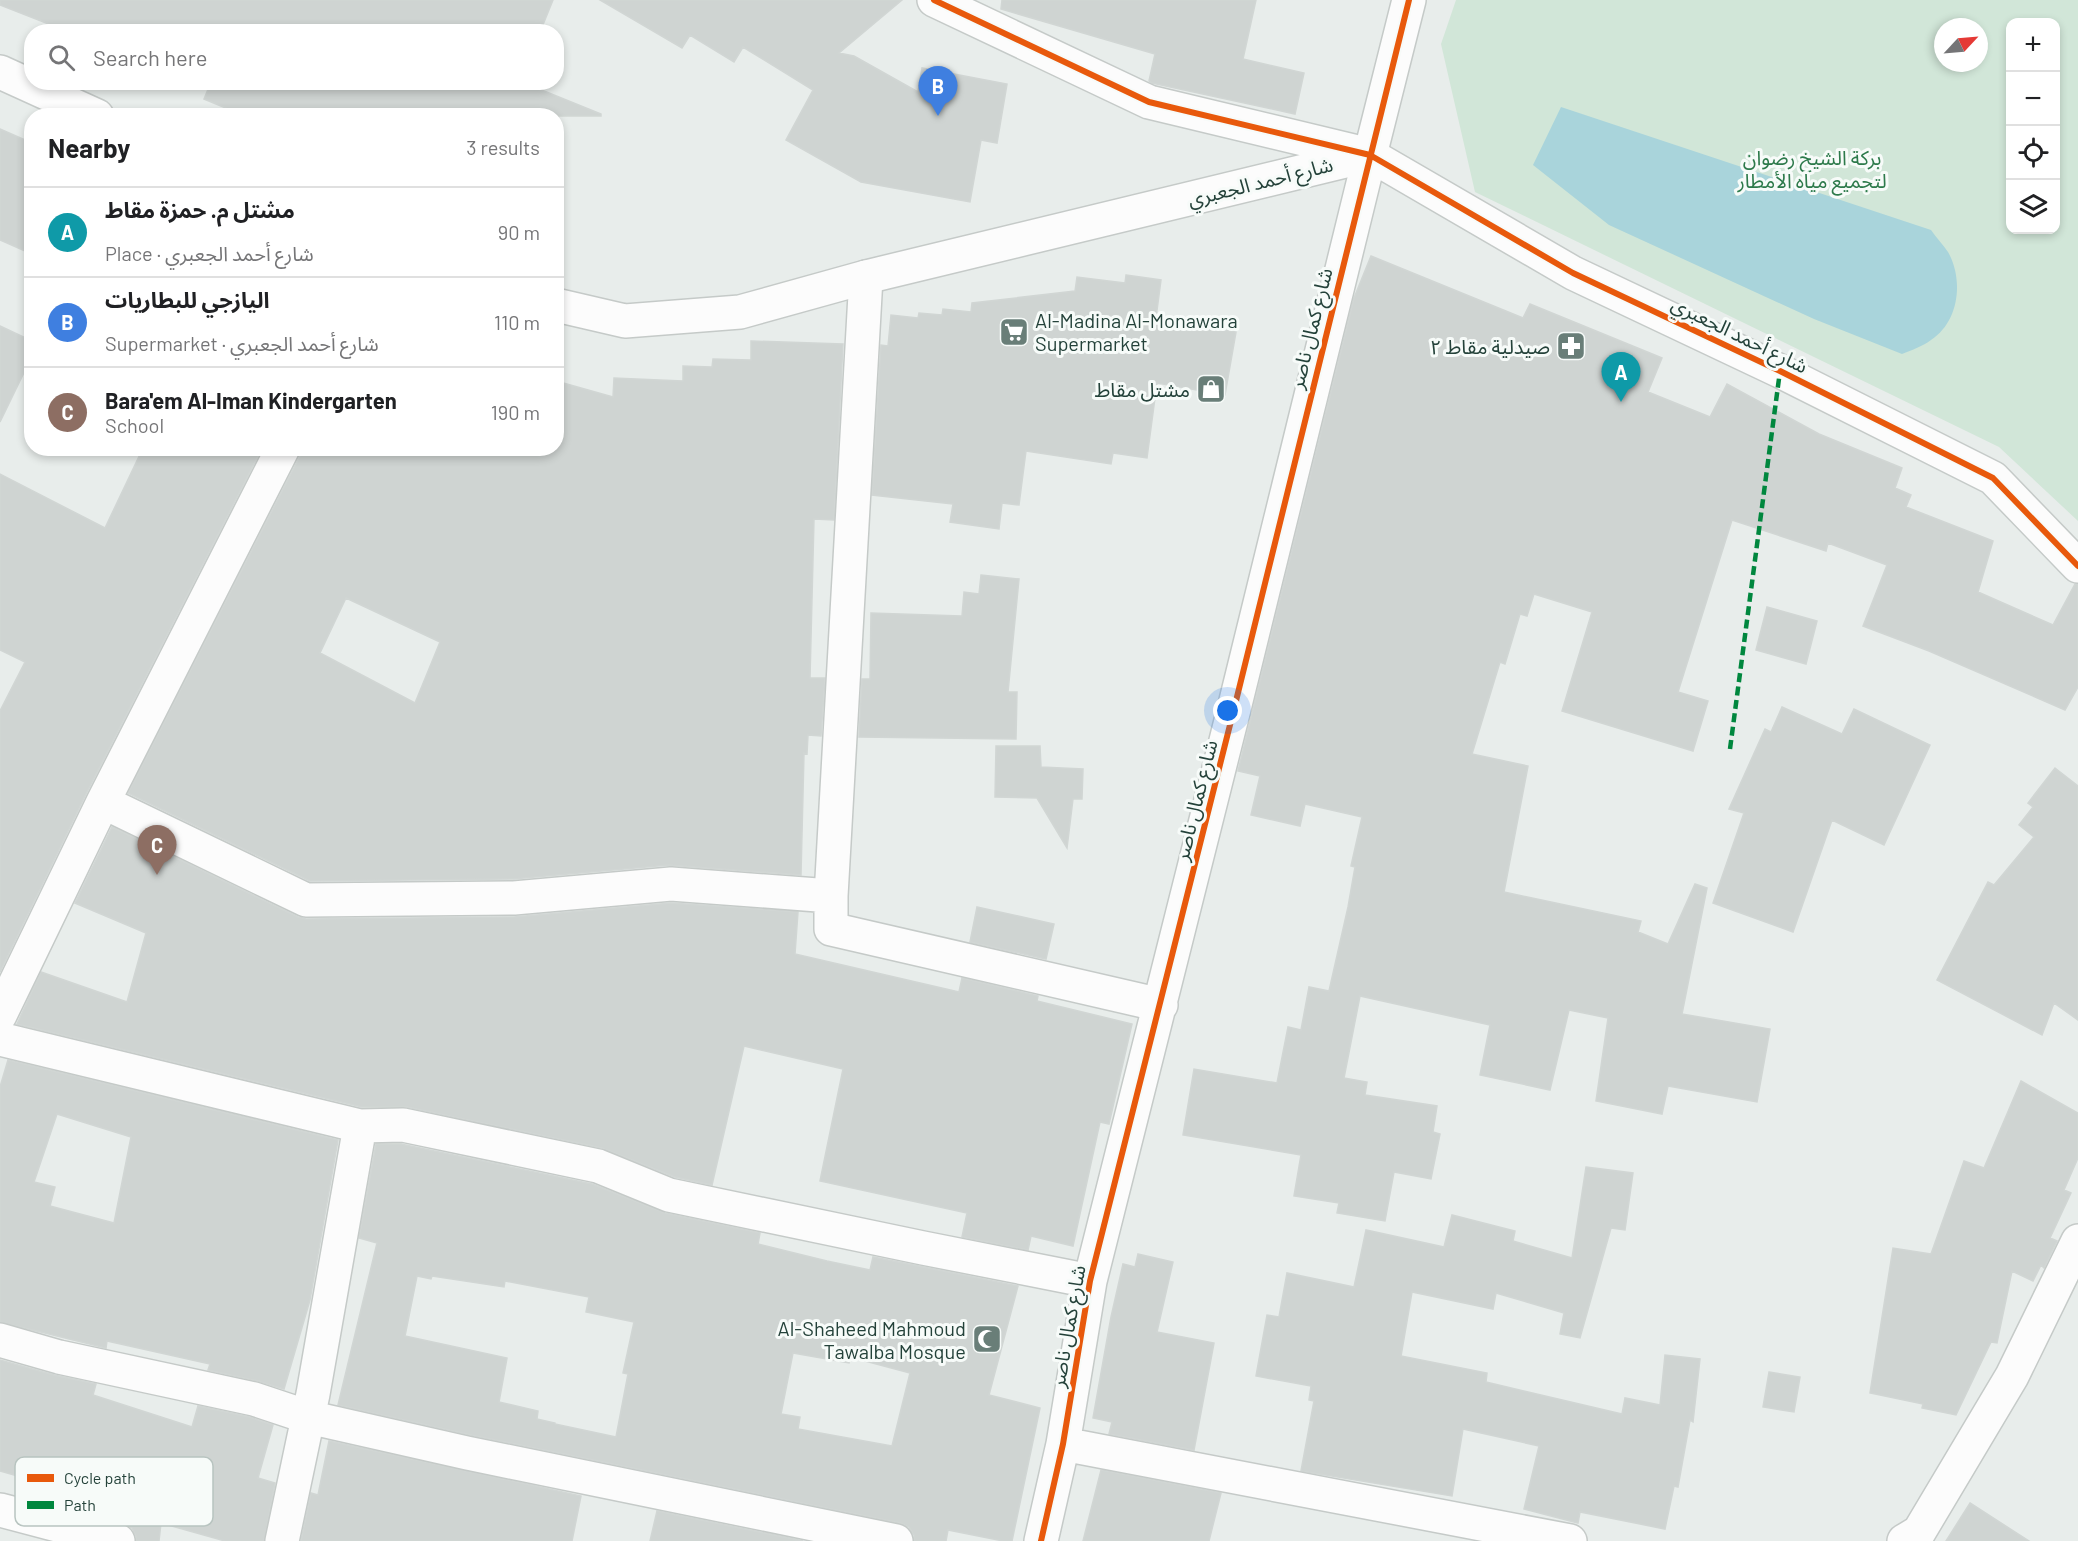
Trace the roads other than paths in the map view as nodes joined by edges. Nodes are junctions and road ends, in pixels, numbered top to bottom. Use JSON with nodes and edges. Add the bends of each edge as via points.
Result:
{"nodes":[{"id":1,"x":934,"y":0,"type":"edge"},
{"id":2,"x":1409,"y":0,"type":"edge"},
{"id":3,"x":0,"y":72,"type":"edge"},
{"id":4,"x":24,"y":83,"type":"edge"},
{"id":5,"x":40,"y":90,"type":"edge"},
{"id":6,"x":79,"y":108,"type":"edge"},
{"id":7,"x":1370,"y":154,"type":"junction"},
{"id":8,"x":866,"y":277,"type":"junction"},
{"id":9,"x":564,"y":307,"type":"edge"},
{"id":10,"x":279,"y":456,"type":"edge"},
{"id":11,"x":2078,"y":566,"type":"edge"},
{"id":12,"x":103,"y":802,"type":"junction"},
{"id":13,"x":831,"y":896,"type":"junction"},
{"id":14,"x":1161,"y":1005,"type":"junction"},
{"id":15,"x":0,"y":1015,"type":"edge"},
{"id":16,"x":0,"y":1039,"type":"edge"},
{"id":17,"x":360,"y":1126,"type":"junction"},
{"id":18,"x":2078,"y":1241,"type":"edge"},
{"id":19,"x":1090,"y":1281,"type":"junction"},
{"id":20,"x":0,"y":1340,"type":"edge"},
{"id":21,"x":308,"y":1417,"type":"junction"},
{"id":22,"x":1063,"y":1444,"type":"junction"},
{"id":23,"x":0,"y":1510,"type":"edge"},
{"id":24,"x":15,"y":1514,"type":"edge"},
{"id":25,"x":61,"y":1526,"type":"edge"},
{"id":26,"x":118,"y":1541,"type":"edge"},
{"id":27,"x":282,"y":1541,"type":"edge"},
{"id":28,"x":896,"y":1541,"type":"edge"},
{"id":29,"x":1041,"y":1541,"type":"edge"},
{"id":30,"x":1570,"y":1541,"type":"edge"},
{"id":31,"x":1904,"y":1541,"type":"edge"}],
"edges":[{"from":1,"to":7,"type":"street","via":[[1149,102]]},
{"from":2,"to":7,"type":"street","name":"شارع كمال ناصر"},
{"from":3,"to":4,"type":"street"},
{"from":5,"to":6,"type":"street"},
{"from":7,"to":8,"type":"street","name":"شارع أحمد الجعبري"},
{"from":7,"to":11,"type":"street","name":"شارع أحمد الجعبري","via":[[1573,273],[1993,478]]},
{"from":7,"to":14,"type":"street","name":"شارع كمال ناصر"},
{"from":8,"to":9,"type":"street","name":"شارع أحمد الجعبري","via":[[740,312],[625,321]]},
{"from":8,"to":13,"type":"street"},
{"from":10,"to":12,"type":"street"},
{"from":12,"to":13,"type":"street","via":[[306,900],[514,898],[671,884]]},
{"from":12,"to":15,"type":"street"},
{"from":13,"to":14,"type":"street","via":[[831,929]]},
{"from":14,"to":19,"type":"street","name":"شارع كمال ناصر"},
{"from":16,"to":17,"type":"street"},
{"from":17,"to":19,"type":"street","via":[[403,1125],[598,1166],[669,1195]]},
{"from":17,"to":21,"type":"street"},
{"from":18,"to":31,"type":"street","via":[[2012,1376],[1919,1532]]},
{"from":19,"to":22,"type":"street","name":"شارع كمال ناصر"},
{"from":20,"to":21,"type":"street","via":[[254,1400]]},
{"from":21,"to":27,"type":"street"},
{"from":21,"to":28,"type":"street"},
{"from":22,"to":29,"type":"street","name":"شارع كمال ناصر"},
{"from":22,"to":30,"type":"street"},
{"from":23,"to":24,"type":"street"},
{"from":25,"to":26,"type":"street"}]}
